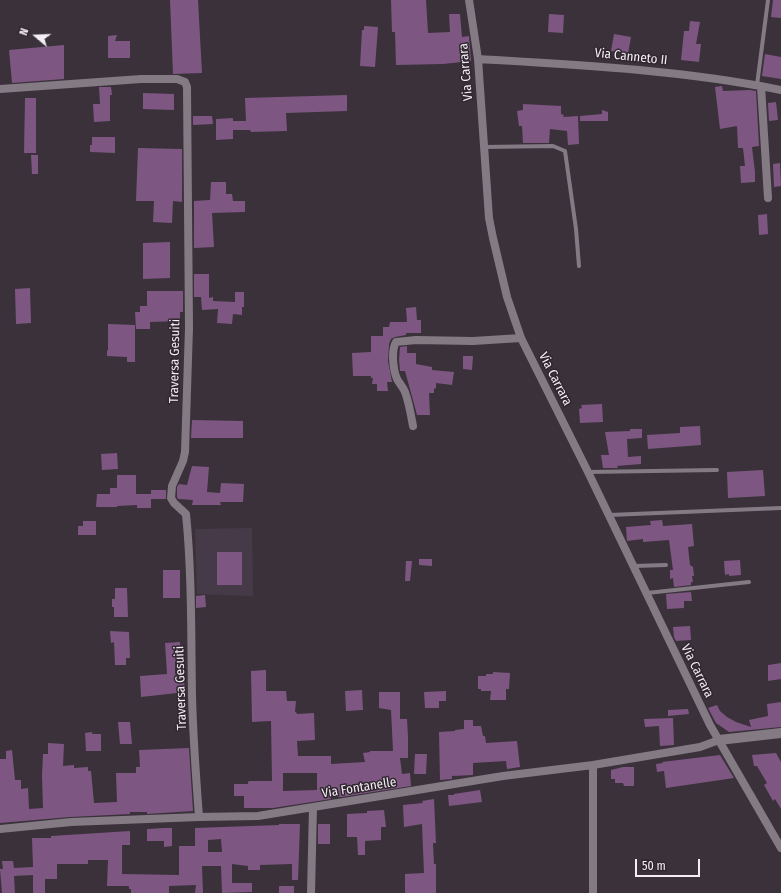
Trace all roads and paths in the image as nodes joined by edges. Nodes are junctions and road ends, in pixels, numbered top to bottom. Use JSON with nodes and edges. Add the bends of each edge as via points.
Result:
{"nodes":[{"id":1,"x":470,"y":0,"type":"edge"},
{"id":2,"x":768,"y":0,"type":"edge"},
{"id":3,"x":478,"y":59,"type":"junction"},
{"id":4,"x":759,"y":86,"type":"junction"},
{"id":5,"x":0,"y":89,"type":"edge"},
{"id":6,"x":781,"y":90,"type":"edge"},
{"id":7,"x":484,"y":147,"type":"junction"},
{"id":8,"x":768,"y":198,"type":"dead end"},
{"id":9,"x":579,"y":266,"type":"dead end"},
{"id":10,"x":521,"y":338,"type":"junction"},
{"id":11,"x":413,"y":426,"type":"dead end"},
{"id":12,"x":717,"y":470,"type":"dead end"},
{"id":13,"x":588,"y":472,"type":"junction"},
{"id":14,"x":781,"y":508,"type":"edge"},
{"id":15,"x":609,"y":515,"type":"junction"},
{"id":16,"x":666,"y":565,"type":"dead end"},
{"id":17,"x":634,"y":566,"type":"junction"},
{"id":18,"x":749,"y":582,"type":"dead end"},
{"id":19,"x":646,"y":593,"type":"junction"},
{"id":20,"x":781,"y":733,"type":"edge"},
{"id":21,"x":719,"y":740,"type":"junction"},
{"id":22,"x":593,"y":765,"type":"junction"},
{"id":23,"x":313,"y":807,"type":"junction"},
{"id":24,"x":199,"y":817,"type":"junction"},
{"id":25,"x":0,"y":829,"type":"edge"},
{"id":26,"x":781,"y":848,"type":"edge"},
{"id":27,"x":311,"y":893,"type":"edge"},
{"id":28,"x":593,"y":893,"type":"edge"}],
"edges":[{"from":1,"to":3,"type":"street","name":"Via Carrara"},
{"from":2,"to":4,"type":"lane"},
{"from":3,"to":4,"type":"street","name":"Via Canneto II","via":[[599,66],[690,75]]},
{"from":3,"to":7,"type":"street","name":"Via Carrara"},
{"from":4,"to":6,"type":"street","name":"Via Canneto II"},
{"from":4,"to":8,"type":"street"},
{"from":5,"to":24,"type":"street","name":"Traversa Gesuiti","via":[[141,79],[177,79],[185,82],[188,87],[189,328],[185,452],[172,486],[171,498],[186,514],[187,523],[192,698]]},
{"from":7,"to":9,"type":"lane","via":[[553,146],[565,151]]},
{"from":7,"to":10,"type":"street","name":"Via Carrara","via":[[489,218],[507,297]]},
{"from":10,"to":11,"type":"street","via":[[396,342],[393,350],[395,374],[405,392]]},
{"from":10,"to":13,"type":"street","name":"Via Carrara"},
{"from":12,"to":13,"type":"lane"},
{"from":13,"to":15,"type":"street","name":"Via Carrara"},
{"from":14,"to":15,"type":"lane"},
{"from":15,"to":17,"type":"street","name":"Via Carrara"},
{"from":16,"to":17,"type":"lane"},
{"from":17,"to":19,"type":"street","name":"Via Carrara"},
{"from":18,"to":19,"type":"lane"},
{"from":19,"to":21,"type":"street","name":"Via Carrara"},
{"from":20,"to":21,"type":"street"},
{"from":21,"to":22,"type":"street","name":"Via Fontanelle","via":[[700,747]]},
{"from":21,"to":26,"type":"street","name":"Via Carrara"},
{"from":22,"to":23,"type":"street","name":"Via Fontanelle","via":[[503,776]]},
{"from":22,"to":28,"type":"street"},
{"from":23,"to":24,"type":"street","name":"Via Fontanelle","via":[[258,816]]},
{"from":23,"to":27,"type":"street"},
{"from":24,"to":25,"type":"street","name":"Via Fontanelle","via":[[71,822]]}]}
